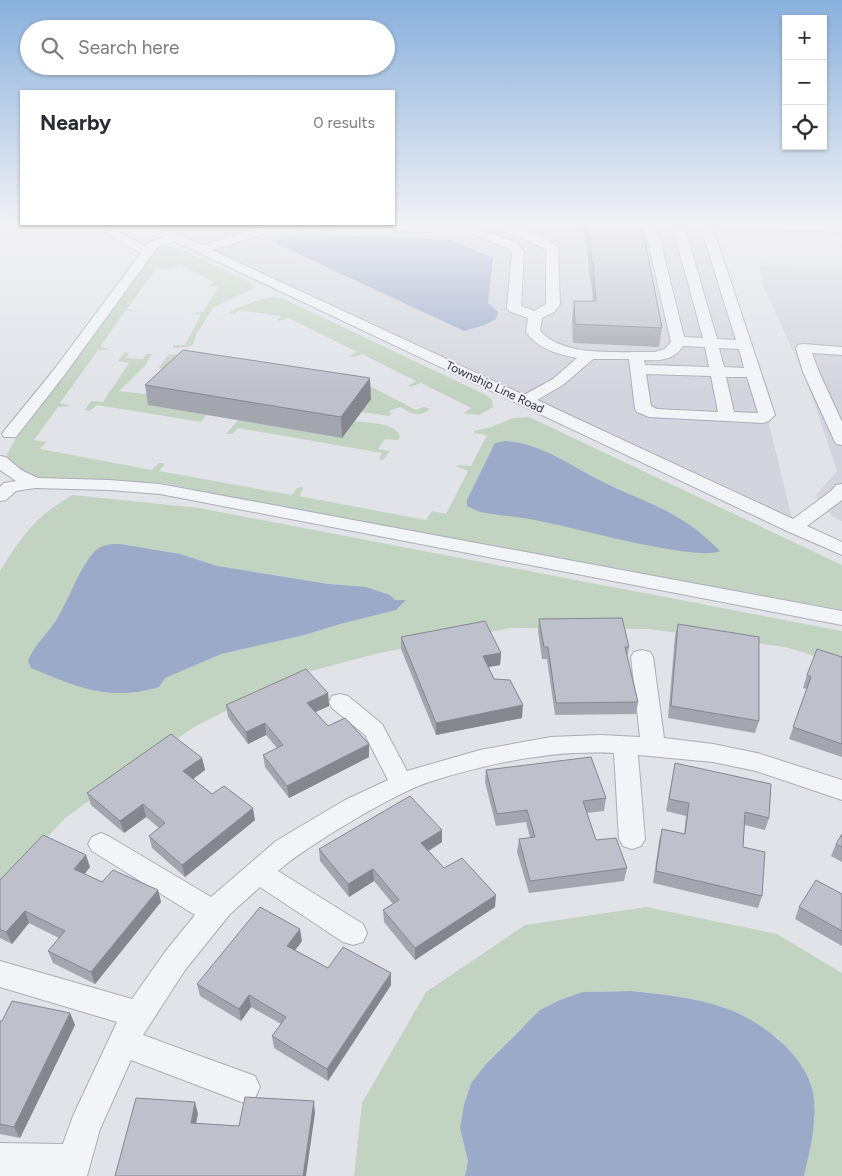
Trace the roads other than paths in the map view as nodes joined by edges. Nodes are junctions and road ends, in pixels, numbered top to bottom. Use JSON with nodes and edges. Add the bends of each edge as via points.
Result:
{"nodes":[{"id":1,"x":127,"y":280,"type":"edge"},
{"id":2,"x":266,"y":280,"type":"edge"},
{"id":3,"x":521,"y":280,"type":"edge"},
{"id":4,"x":553,"y":280,"type":"edge"},
{"id":5,"x":678,"y":280,"type":"edge"},
{"id":6,"x":678,"y":280,"type":"edge"},
{"id":7,"x":725,"y":280,"type":"edge"},
{"id":8,"x":679,"y":285,"type":"junction"},
{"id":9,"x":727,"y":286,"type":"junction"},
{"id":10,"x":535,"y":316,"type":"junction"},
{"id":11,"x":677,"y":341,"type":"junction"},
{"id":12,"x":711,"y":342,"type":"junction"},
{"id":13,"x":745,"y":345,"type":"junction"},
{"id":14,"x":842,"y":351,"type":"edge"},
{"id":15,"x":589,"y":355,"type":"junction"},
{"id":16,"x":637,"y":362,"type":"junction"},
{"id":17,"x":718,"y":372,"type":"junction"},
{"id":18,"x":754,"y":373,"type":"junction"},
{"id":19,"x":524,"y":401,"type":"junction"},
{"id":20,"x":727,"y":417,"type":"junction"},
{"id":21,"x":5,"y":428,"type":"edge"},
{"id":22,"x":842,"y":440,"type":"edge"},
{"id":23,"x":0,"y":454,"type":"edge"},
{"id":24,"x":0,"y":461,"type":"edge"},
{"id":25,"x":35,"y":483,"type":"junction"},
{"id":26,"x":842,"y":489,"type":"edge"},
{"id":27,"x":0,"y":496,"type":"edge"},
{"id":28,"x":794,"y":527,"type":"junction"},
{"id":29,"x":842,"y":549,"type":"edge"},
{"id":30,"x":842,"y":618,"type":"edge"},
{"id":31,"x":642,"y":658,"type":"dead end"},
{"id":32,"x":340,"y":702,"type":"dead end"},
{"id":33,"x":625,"y":745,"type":"junction"},
{"id":34,"x":653,"y":746,"type":"junction"},
{"id":35,"x":403,"y":784,"type":"junction"},
{"id":36,"x":842,"y":790,"type":"edge"},
{"id":37,"x":632,"y":839,"type":"dead end"},
{"id":38,"x":101,"y":844,"type":"dead end"},
{"id":39,"x":259,"y":872,"type":"junction"},
{"id":40,"x":215,"y":913,"type":"junction"},
{"id":41,"x":352,"y":933,"type":"dead end"},
{"id":42,"x":0,"y":974,"type":"edge"},
{"id":43,"x":138,"y":1015,"type":"junction"},
{"id":44,"x":123,"y":1042,"type":"junction"},
{"id":45,"x":244,"y":1087,"type":"dead end"},
{"id":46,"x":0,"y":1160,"type":"edge"},
{"id":47,"x":72,"y":1168,"type":"edge"}],
"edges":[{"from":1,"to":21,"type":"street","via":[[58,374]]},
{"from":2,"to":19,"type":"street","name":"Township Line Road"},
{"from":3,"to":10,"type":"street","via":[[514,308]]},
{"from":4,"to":10,"type":"street","via":[[553,304],[549,310]]},
{"from":5,"to":8,"type":"street"},
{"from":6,"to":8,"type":"street"},
{"from":7,"to":9,"type":"street"},
{"from":8,"to":9,"type":"street"},
{"from":8,"to":11,"type":"street"},
{"from":8,"to":12,"type":"street"},
{"from":9,"to":13,"type":"street"},
{"from":10,"to":15,"type":"street","via":[[532,332],[540,341],[562,351]]},
{"from":11,"to":12,"type":"street"},
{"from":11,"to":16,"type":"street","via":[[674,350],[663,356]]},
{"from":12,"to":13,"type":"street"},
{"from":12,"to":17,"type":"street"},
{"from":13,"to":18,"type":"street"},
{"from":14,"to":22,"type":"street","via":[[803,348]]},
{"from":15,"to":16,"type":"street"},
{"from":15,"to":19,"type":"street","via":[[558,382]]},
{"from":16,"to":17,"type":"street"},
{"from":16,"to":20,"type":"street","via":[[643,409],[655,414]]},
{"from":17,"to":18,"type":"street"},
{"from":17,"to":20,"type":"street"},
{"from":18,"to":20,"type":"street","via":[[767,415],[763,418]]},
{"from":19,"to":28,"type":"street","name":"Township Line Road"},
{"from":21,"to":23,"type":"street"},
{"from":24,"to":25,"type":"street","via":[[15,474]]},
{"from":25,"to":27,"type":"street","via":[[10,487]]},
{"from":25,"to":30,"type":"street","via":[[160,490]]},
{"from":26,"to":28,"type":"street"},
{"from":28,"to":29,"type":"street","name":"Township Line Road"},
{"from":31,"to":34,"type":"street"},
{"from":32,"to":35,"type":"street","via":[[374,730]]},
{"from":33,"to":34,"type":"street"},
{"from":33,"to":35,"type":"street","via":[[551,746],[480,759],[421,775]]},
{"from":33,"to":37,"type":"street"},
{"from":34,"to":36,"type":"street","via":[[758,762]]},
{"from":35,"to":39,"type":"street","via":[[331,821],[286,849]]},
{"from":38,"to":40,"type":"street"},
{"from":39,"to":40,"type":"street"},
{"from":39,"to":41,"type":"street"},
{"from":40,"to":43,"type":"street","via":[[175,961]]},
{"from":42,"to":43,"type":"street"},
{"from":43,"to":44,"type":"street"},
{"from":44,"to":45,"type":"street"},
{"from":44,"to":47,"type":"street","via":[[84,1127]]},
{"from":46,"to":47,"type":"street"}]}
